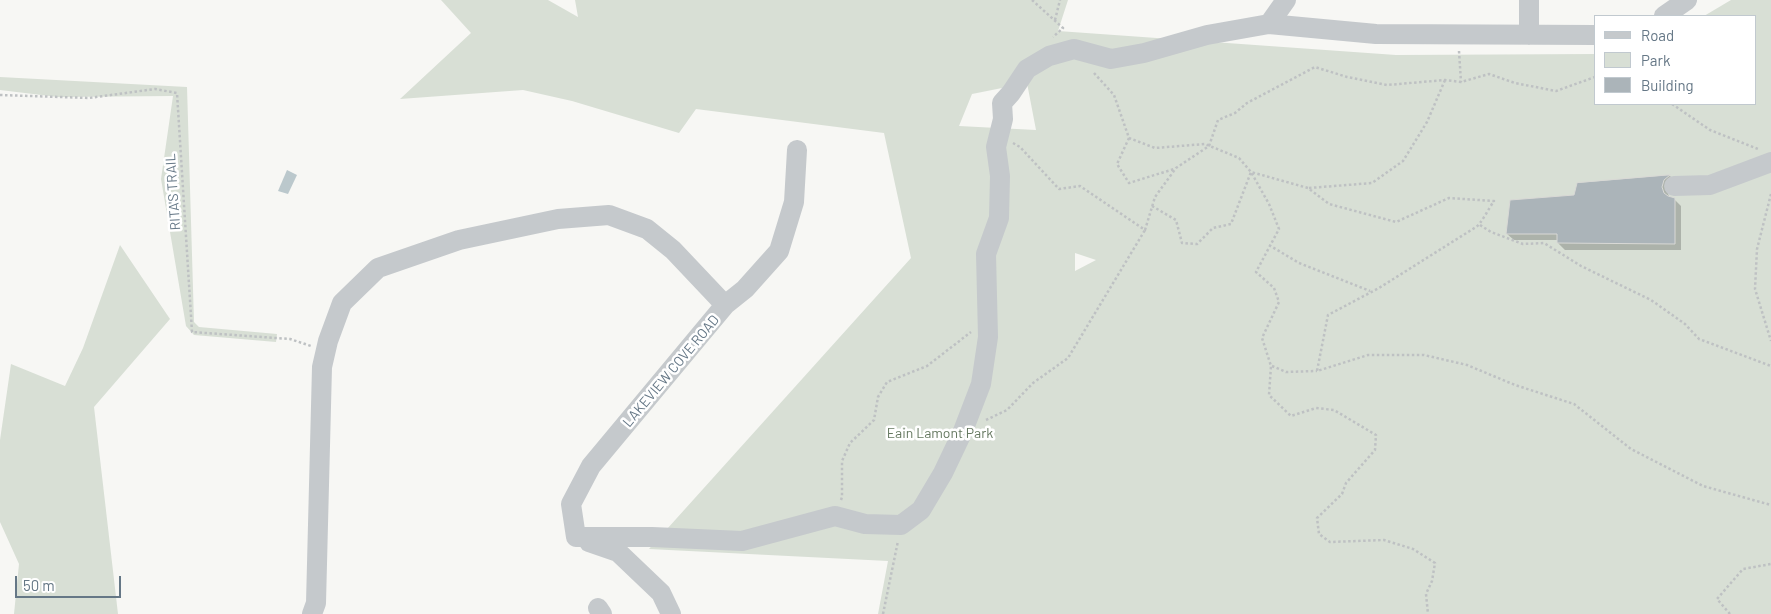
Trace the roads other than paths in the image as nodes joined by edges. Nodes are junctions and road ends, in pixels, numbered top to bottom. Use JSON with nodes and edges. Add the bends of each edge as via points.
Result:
{"nodes":[{"id":1,"x":1286,"y":0,"type":"edge"},
{"id":2,"x":1529,"y":0,"type":"edge"},
{"id":3,"x":1687,"y":0,"type":"edge"},
{"id":4,"x":1665,"y":15,"type":"edge"},
{"id":5,"x":1269,"y":24,"type":"junction"},
{"id":6,"x":1529,"y":35,"type":"junction"},
{"id":7,"x":1594,"y":35,"type":"edge"},
{"id":8,"x":797,"y":150,"type":"dead end"},
{"id":9,"x":1766,"y":156,"type":"edge"},
{"id":10,"x":1674,"y":186,"type":"dead end"},
{"id":11,"x":725,"y":305,"type":"junction"},
{"id":12,"x":576,"y":536,"type":"junction"},
{"id":13,"x":312,"y":614,"type":"edge"},
{"id":14,"x":671,"y":614,"type":"edge"}],
"edges":[{"from":1,"to":5,"type":"street"},
{"from":2,"to":6,"type":"street"},
{"from":3,"to":4,"type":"street"},
{"from":5,"to":6,"type":"street","via":[[1376,34]]},
{"from":5,"to":12,"type":"street","via":[[1207,35],[1111,59],[1074,49],[1049,56],[1027,69],[1002,103],[1003,119],[996,146],[1000,176],[999,218],[986,254],[988,337],[981,384],[943,473],[921,510],[901,525],[865,524],[835,516],[742,541]]},
{"from":6,"to":7,"type":"street"},
{"from":8,"to":11,"type":"street","via":[[794,202],[779,251],[745,289]]},
{"from":9,"to":10,"type":"street","via":[[1710,185]]},
{"from":11,"to":12,"type":"street","name":"LAKEVIEW COVE ROAD","via":[[591,466],[571,504]]},
{"from":11,"to":13,"type":"street","name":"LAKEVIEW COVE ROAD","via":[[673,250],[647,229],[609,214],[558,219],[459,240],[378,268],[342,303],[322,367],[316,603]]},
{"from":12,"to":14,"type":"street","via":[[618,552],[661,593]]}]}
